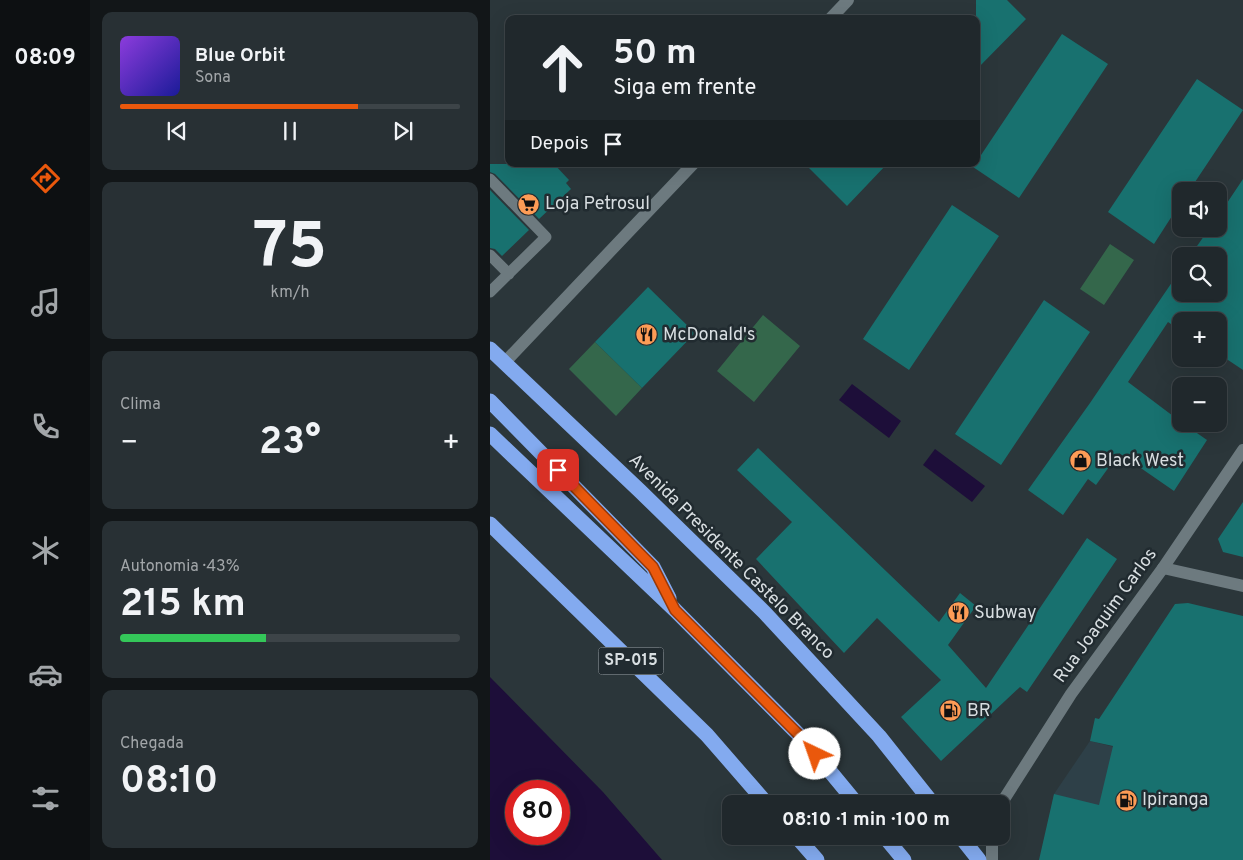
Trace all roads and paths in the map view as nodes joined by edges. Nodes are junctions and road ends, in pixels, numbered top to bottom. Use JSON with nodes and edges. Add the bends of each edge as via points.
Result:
{"nodes":[{"id":1,"x":848,"y":0,"type":"edge"},
{"id":2,"x":834,"y":15,"type":"edge"},
{"id":3,"x":690,"y":167,"type":"edge"},
{"id":4,"x":490,"y":179,"type":"edge"},
{"id":5,"x":490,"y":255,"type":"edge"},
{"id":6,"x":509,"y":274,"type":"junction"},
{"id":7,"x":490,"y":292,"type":"edge"},
{"id":8,"x":490,"y":349,"type":"edge"},
{"id":9,"x":505,"y":362,"type":"junction"},
{"id":10,"x":490,"y":401,"type":"edge"},
{"id":11,"x":490,"y":434,"type":"edge"},
{"id":12,"x":1243,"y":450,"type":"edge"},
{"id":13,"x":490,"y":524,"type":"edge"},
{"id":14,"x":1164,"y":568,"type":"junction"},
{"id":15,"x":1243,"y":586,"type":"edge"},
{"id":16,"x":675,"y":610,"type":"junction"},
{"id":17,"x":759,"y":795,"type":"edge"},
{"id":18,"x":850,"y":795,"type":"edge"},
{"id":19,"x":926,"y":795,"type":"edge"},
{"id":20,"x":1007,"y":795,"type":"edge"},
{"id":21,"x":804,"y":845,"type":"edge"},
{"id":22,"x":892,"y":845,"type":"edge"},
{"id":23,"x":967,"y":845,"type":"edge"},
{"id":24,"x":992,"y":845,"type":"edge"},
{"id":25,"x":817,"y":860,"type":"edge"},
{"id":26,"x":904,"y":860,"type":"edge"},
{"id":27,"x":979,"y":860,"type":"edge"},
{"id":28,"x":992,"y":860,"type":"edge"}],
"edges":[{"from":1,"to":2,"type":"street"},
{"from":3,"to":9,"type":"street"},
{"from":4,"to":6,"type":"lane","via":[[546,237]]},
{"from":5,"to":6,"type":"lane"},
{"from":6,"to":7,"type":"lane"},
{"from":8,"to":9,"type":"highway","name":"Avenida Presidente Castelo Branco"},
{"from":9,"to":19,"type":"highway","name":"Avenida Presidente Castelo Branco","via":[[765,613],[879,736]]},
{"from":10,"to":16,"type":"highway","via":[[653,567]]},
{"from":11,"to":16,"type":"highway"},
{"from":12,"to":14,"type":"street","name":"Rua Joaquim Carlos"},
{"from":13,"to":17,"type":"highway","number":"SP-015","via":[[707,735]]},
{"from":14,"to":15,"type":"street"},
{"from":14,"to":20,"type":"street","name":"Rua Joaquim Carlos","via":[[1071,694]]},
{"from":16,"to":18,"type":"highway","via":[[805,741]]},
{"from":21,"to":25,"type":"highway"},
{"from":22,"to":26,"type":"highway"},
{"from":23,"to":27,"type":"highway"},
{"from":24,"to":28,"type":"street"}]}
